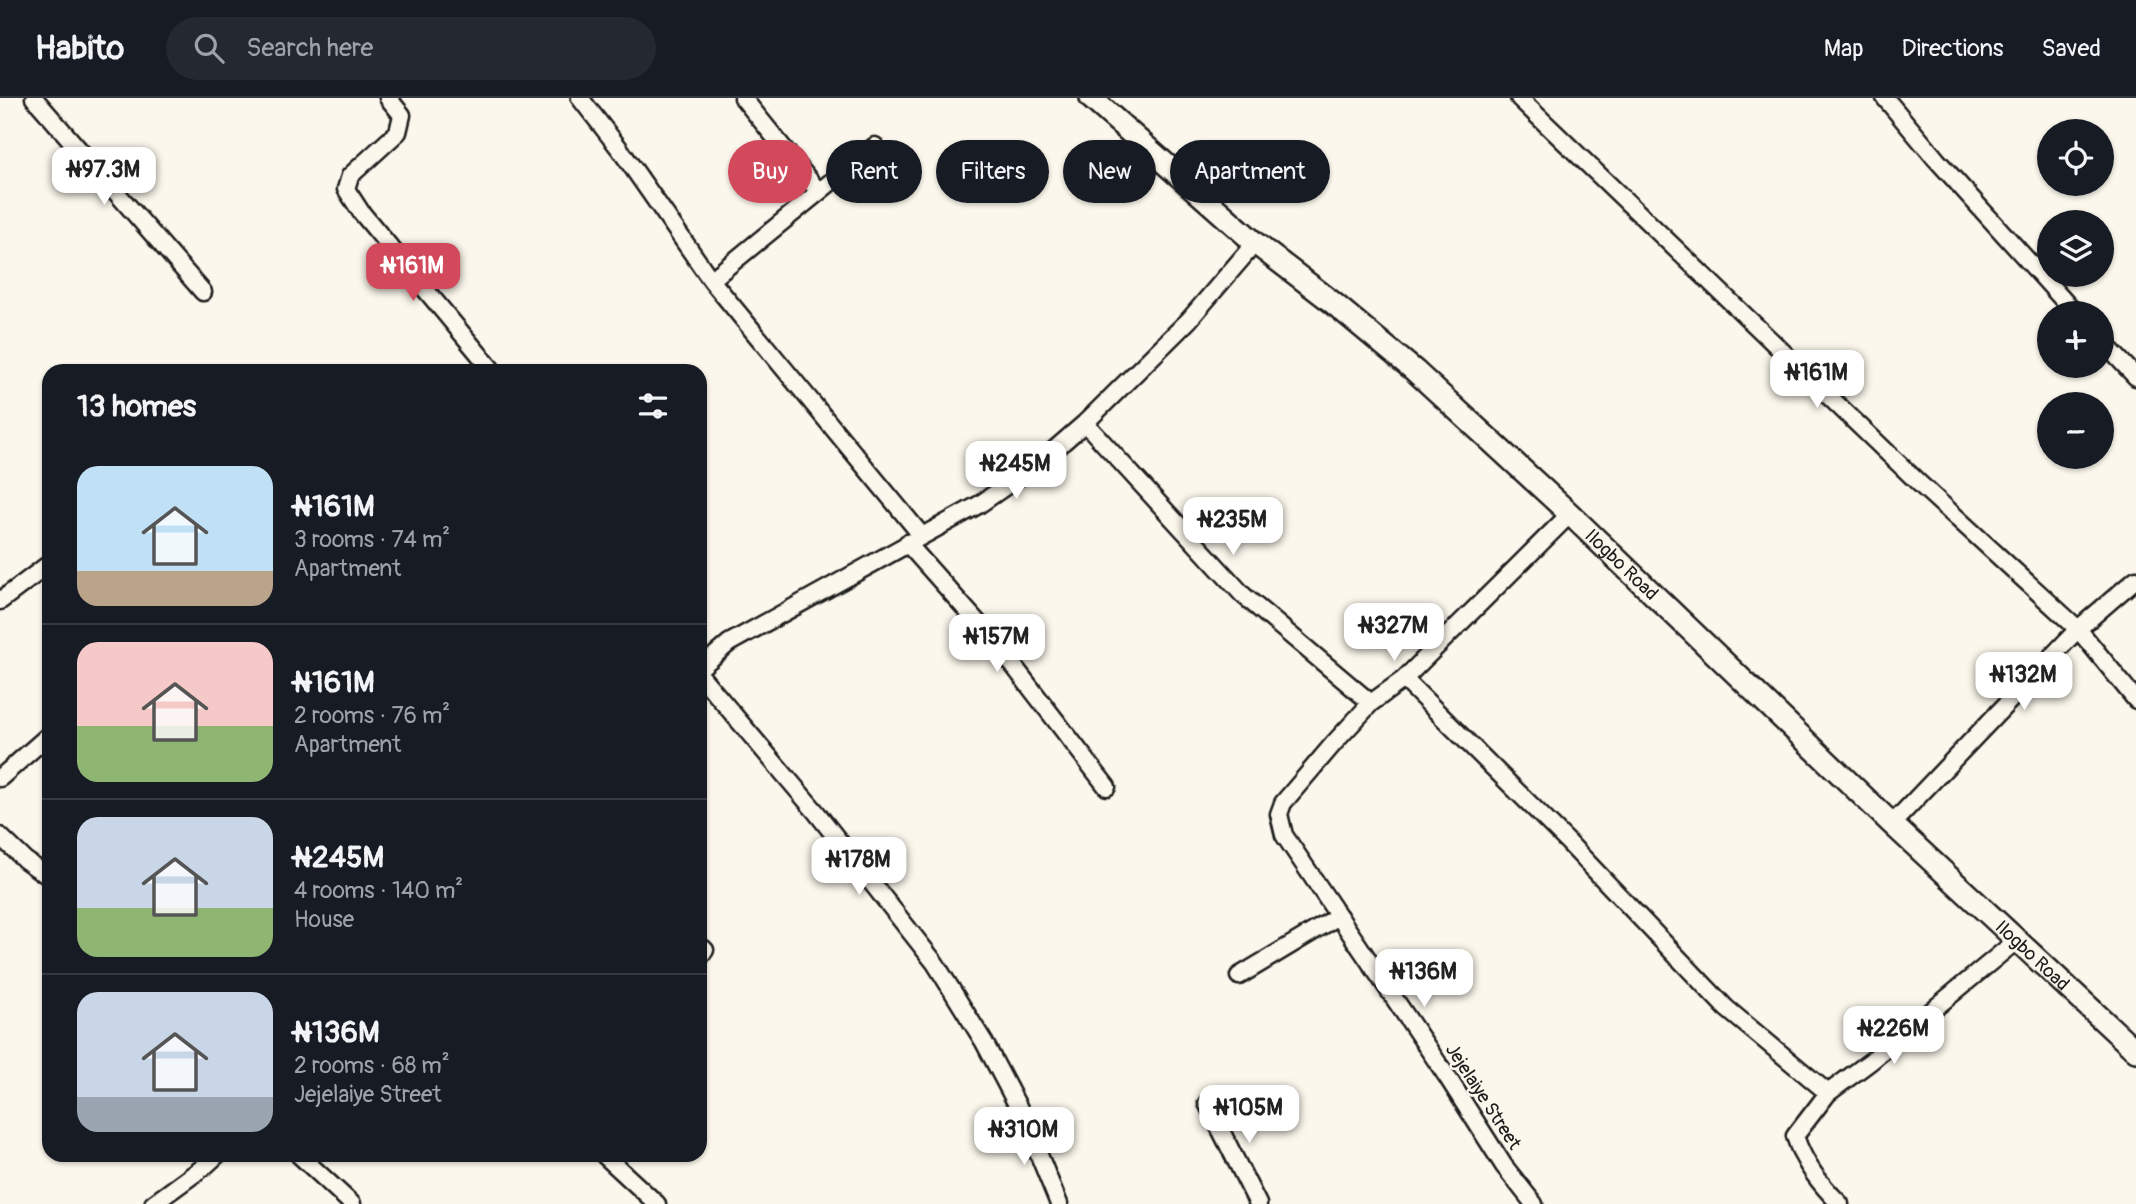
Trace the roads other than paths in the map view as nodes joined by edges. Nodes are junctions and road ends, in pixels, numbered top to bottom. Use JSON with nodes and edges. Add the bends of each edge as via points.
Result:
{"nodes":[{"id":1,"x":34,"y":98,"type":"edge"},
{"id":2,"x":388,"y":98,"type":"edge"},
{"id":3,"x":580,"y":98,"type":"edge"},
{"id":4,"x":743,"y":98,"type":"edge"},
{"id":5,"x":1091,"y":98,"type":"edge"},
{"id":6,"x":1519,"y":98,"type":"edge"},
{"id":7,"x":1885,"y":98,"type":"edge"},
{"id":8,"x":826,"y":186,"type":"edge"},
{"id":9,"x":819,"y":192,"type":"junction"},
{"id":10,"x":1255,"y":243,"type":"junction"},
{"id":11,"x":711,"y":280,"type":"junction"},
{"id":12,"x":203,"y":292,"type":"dead end"},
{"id":13,"x":2064,"y":301,"type":"edge"},
{"id":14,"x":2114,"y":354,"type":"edge"},
{"id":15,"x":486,"y":364,"type":"edge"},
{"id":16,"x":2136,"y":377,"type":"edge"},
{"id":17,"x":1085,"y":423,"type":"junction"},
{"id":18,"x":1570,"y":514,"type":"junction"},
{"id":19,"x":922,"y":536,"type":"junction"},
{"id":20,"x":906,"y":544,"type":"junction"},
{"id":21,"x":42,"y":570,"type":"edge"},
{"id":22,"x":2136,"y":579,"type":"edge"},
{"id":23,"x":0,"y":601,"type":"edge"},
{"id":24,"x":2078,"y":629,"type":"junction"},
{"id":25,"x":707,"y":657,"type":"edge"},
{"id":26,"x":1404,"y":679,"type":"junction"},
{"id":27,"x":707,"y":683,"type":"edge"},
{"id":28,"x":2136,"y":700,"type":"edge"},
{"id":29,"x":1371,"y":703,"type":"junction"},
{"id":30,"x":42,"y":741,"type":"edge"},
{"id":31,"x":0,"y":778,"type":"edge"},
{"id":32,"x":1107,"y":787,"type":"dead end"},
{"id":33,"x":1892,"y":824,"type":"junction"},
{"id":34,"x":0,"y":836,"type":"edge"},
{"id":35,"x":42,"y":872,"type":"edge"},
{"id":36,"x":1339,"y":916,"type":"junction"},
{"id":37,"x":2016,"y":941,"type":"junction"},
{"id":38,"x":1239,"y":976,"type":"dead end"},
{"id":39,"x":2136,"y":1051,"type":"edge"},
{"id":40,"x":1828,"y":1093,"type":"junction"},
{"id":41,"x":1207,"y":1103,"type":"dead end"},
{"id":42,"x":209,"y":1162,"type":"edge"},
{"id":43,"x":307,"y":1162,"type":"edge"},
{"id":44,"x":612,"y":1162,"type":"edge"},
{"id":45,"x":153,"y":1204,"type":"edge"},
{"id":46,"x":352,"y":1204,"type":"edge"},
{"id":47,"x":657,"y":1204,"type":"edge"},
{"id":48,"x":1059,"y":1204,"type":"edge"},
{"id":49,"x":1258,"y":1204,"type":"edge"},
{"id":50,"x":1534,"y":1204,"type":"edge"},
{"id":51,"x":1840,"y":1204,"type":"edge"}],
"edges":[{"from":1,"to":12,"type":"street"},
{"from":2,"to":15,"type":"street","via":[[402,115],[398,132],[350,176],[346,189]]},
{"from":3,"to":11,"type":"street"},
{"from":4,"to":9,"type":"street"},
{"from":5,"to":10,"type":"main road","name":"Ilogbo Road"},
{"from":6,"to":24,"type":"street"},
{"from":7,"to":13,"type":"street"},
{"from":8,"to":9,"type":"street"},
{"from":9,"to":11,"type":"street"},
{"from":10,"to":17,"type":"street","via":[[1189,320]]},
{"from":10,"to":18,"type":"main road","name":"Ilogbo Road","via":[[1415,372]]},
{"from":11,"to":19,"type":"street"},
{"from":14,"to":16,"type":"street"},
{"from":17,"to":19,"type":"street","via":[[990,497]]},
{"from":17,"to":29,"type":"street","via":[[1243,595]]},
{"from":18,"to":26,"type":"street"},
{"from":18,"to":33,"type":"main road","name":"Ilogbo Road"},
{"from":19,"to":20,"type":"street"},
{"from":20,"to":25,"type":"street"},
{"from":20,"to":32,"type":"street","via":[[996,643]]},
{"from":21,"to":23,"type":"street"},
{"from":22,"to":24,"type":"street"},
{"from":24,"to":28,"type":"street"},
{"from":24,"to":33,"type":"street"},
{"from":26,"to":29,"type":"street"},
{"from":26,"to":40,"type":"street","via":[[1726,1008]]},
{"from":27,"to":48,"type":"street","via":[[816,812],[934,963],[1023,1116]]},
{"from":29,"to":36,"type":"street","name":"Jejelaiye Street","via":[[1290,793],[1279,814],[1284,835]]},
{"from":30,"to":31,"type":"street"},
{"from":33,"to":37,"type":"main road","name":"Ilogbo Road"},
{"from":34,"to":35,"type":"street"},
{"from":36,"to":38,"type":"street"},
{"from":36,"to":50,"type":"street","name":"Jejelaiye Street","via":[[1504,1166]]},
{"from":37,"to":39,"type":"main road","name":"Ilogbo Road"},
{"from":37,"to":40,"type":"street"},
{"from":40,"to":51,"type":"street","via":[[1795,1136],[1800,1153]]},
{"from":41,"to":49,"type":"street"},
{"from":42,"to":45,"type":"street"},
{"from":43,"to":46,"type":"street"},
{"from":44,"to":47,"type":"street"}]}
